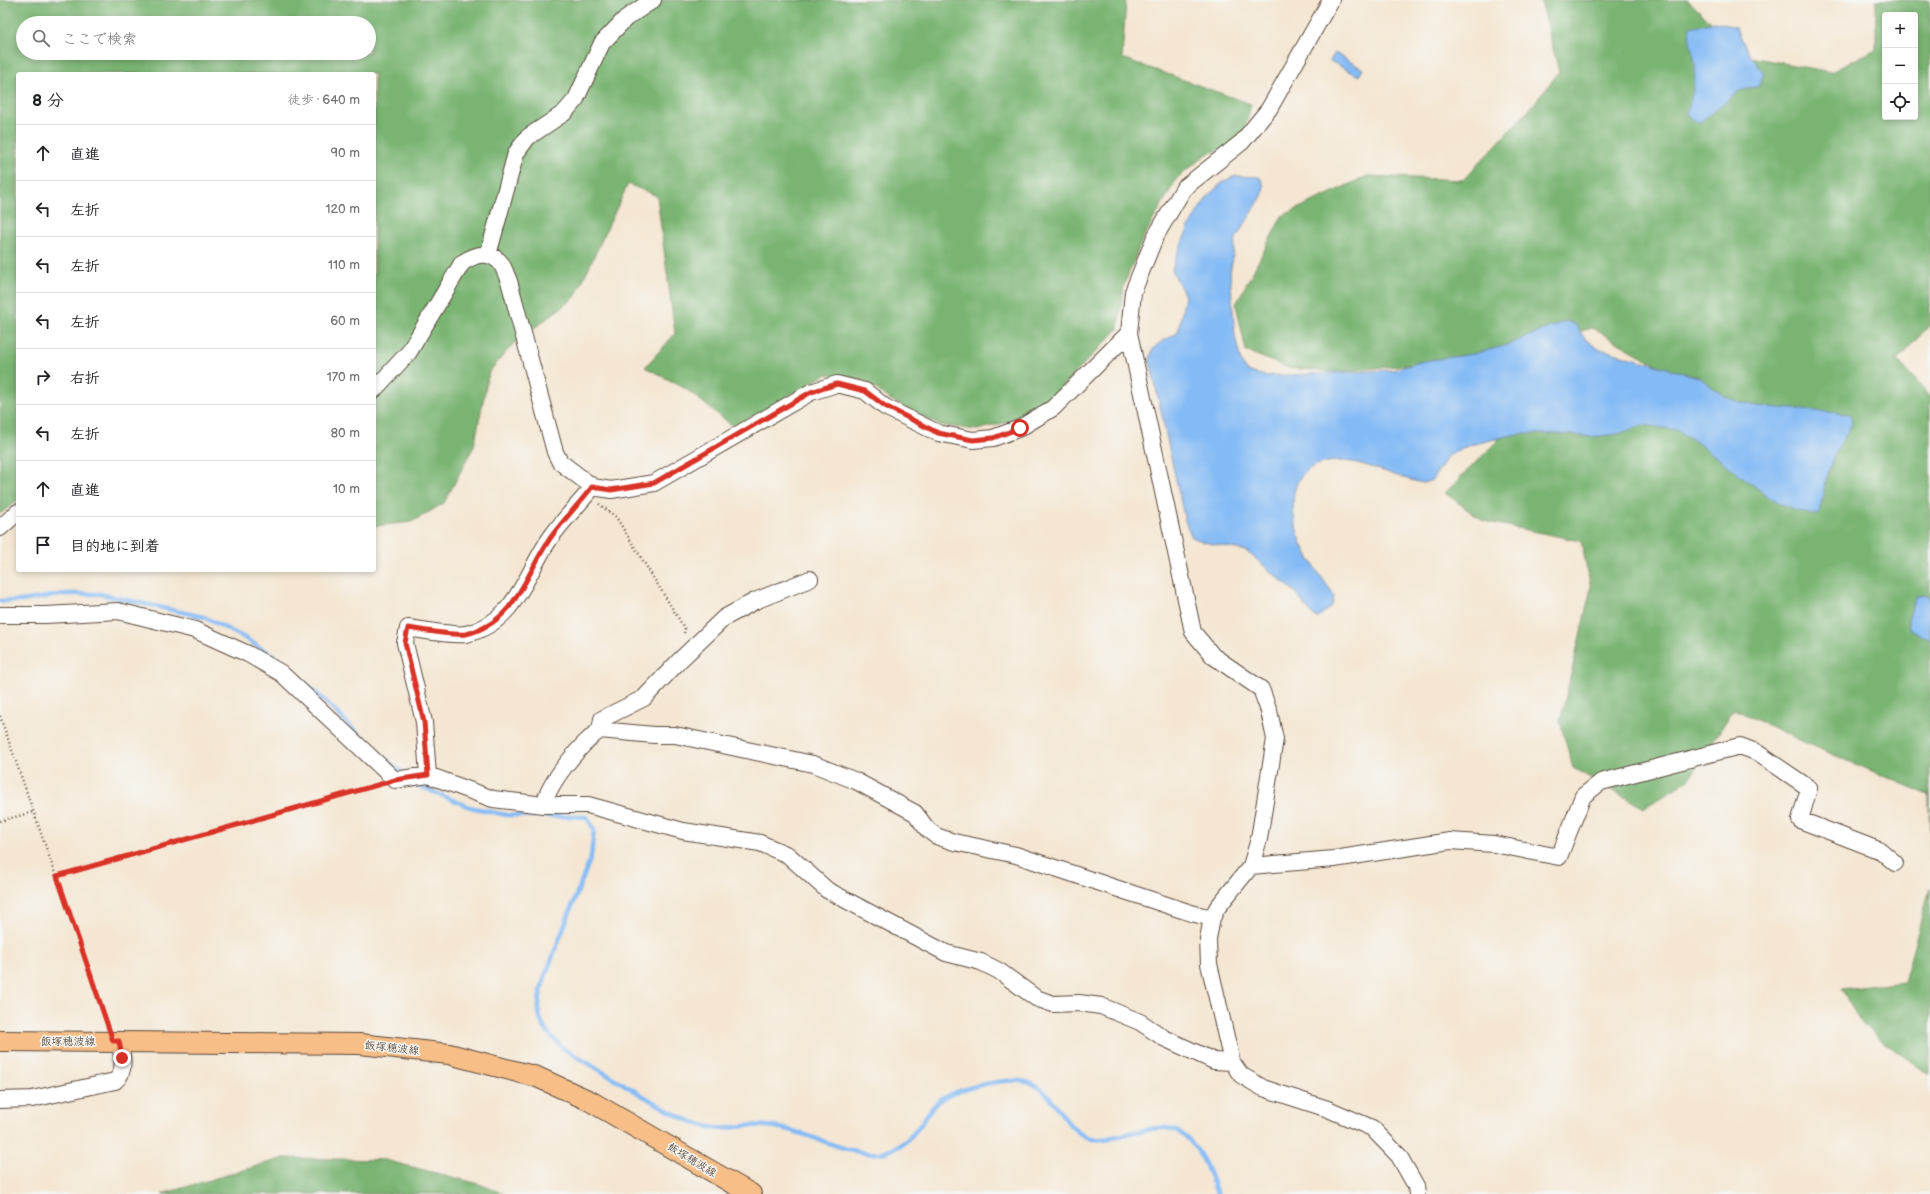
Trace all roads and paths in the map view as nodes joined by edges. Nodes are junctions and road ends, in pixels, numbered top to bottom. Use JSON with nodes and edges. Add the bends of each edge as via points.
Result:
{"nodes":[{"id":1,"x":653,"y":0,"type":"edge"},
{"id":2,"x":1331,"y":0,"type":"edge"},
{"id":3,"x":488,"y":255,"type":"junction"},
{"id":4,"x":1129,"y":333,"type":"junction"},
{"id":5,"x":376,"y":388,"type":"edge"},
{"id":6,"x":590,"y":491,"type":"junction"},
{"id":7,"x":16,"y":514,"type":"edge"},
{"id":8,"x":0,"y":528,"type":"edge"},
{"id":9,"x":810,"y":579,"type":"dead end"},
{"id":10,"x":0,"y":615,"type":"edge"},
{"id":11,"x":684,"y":638,"type":"dead end"},
{"id":12,"x":0,"y":716,"type":"edge"},
{"id":13,"x":600,"y":730,"type":"junction"},
{"id":14,"x":425,"y":776,"type":"junction"},
{"id":15,"x":398,"y":780,"type":"junction"},
{"id":16,"x":544,"y":805,"type":"junction"},
{"id":17,"x":33,"y":812,"type":"junction"},
{"id":18,"x":0,"y":821,"type":"edge"},
{"id":19,"x":1895,"y":863,"type":"dead end"},
{"id":20,"x":1251,"y":866,"type":"junction"},
{"id":21,"x":57,"y":876,"type":"junction"},
{"id":22,"x":1212,"y":918,"type":"junction"},
{"id":23,"x":0,"y":1041,"type":"edge"},
{"id":24,"x":116,"y":1041,"type":"junction"},
{"id":25,"x":1232,"y":1062,"type":"junction"},
{"id":26,"x":0,"y":1100,"type":"edge"},
{"id":27,"x":751,"y":1194,"type":"edge"},
{"id":28,"x":1417,"y":1194,"type":"edge"}],
"edges":[{"from":1,"to":3,"type":"street","via":[[626,18],[602,43],[576,99],[564,113],[528,137],[516,153]]},
{"from":2,"to":4,"type":"street","via":[[1269,108],[1242,142],[1184,188],[1155,237],[1133,292]]},
{"from":3,"to":5,"type":"street","via":[[474,255],[462,263],[409,352]]},
{"from":3,"to":6,"type":"street","via":[[500,261],[509,281],[555,452],[560,462]]},
{"from":4,"to":6,"type":"street","via":[[1053,408],[1020,428],[993,438],[973,440],[938,433],[885,406],[865,391],[837,384],[811,392],[654,483]]},
{"from":4,"to":20,"type":"street","via":[[1193,632],[1213,656],[1261,689],[1269,711],[1275,739],[1259,838]]},
{"from":6,"to":11,"type":"path","via":[[616,517],[685,629]]},
{"from":6,"to":14,"type":"street","via":[[551,537],[505,614],[485,628],[464,634],[408,628],[405,643],[424,722]]},
{"from":7,"to":8,"type":"street"},
{"from":9,"to":13,"type":"street","via":[[755,601],[724,618],[644,698],[602,719]]},
{"from":10,"to":15,"type":"street","via":[[118,611],[195,630],[248,654],[280,673]]},
{"from":12,"to":17,"type":"path"},
{"from":13,"to":16,"type":"street","via":[[571,758],[546,796]]},
{"from":13,"to":22,"type":"street","via":[[675,735],[813,764],[856,781],[915,813],[936,836],[1016,855]]},
{"from":14,"to":15,"type":"street"},
{"from":14,"to":16,"type":"street","via":[[493,799]]},
{"from":15,"to":21,"type":"path"},
{"from":16,"to":25,"type":"street","via":[[588,805],[683,831],[760,843],[788,855],[827,890],[946,953],[981,962],[999,971],[1036,998],[1053,1004],[1079,1003],[1101,1006],[1140,1022],[1164,1038],[1214,1061]]},
{"from":17,"to":18,"type":"path"},
{"from":17,"to":21,"type":"path"},
{"from":19,"to":20,"type":"street","via":[[1881,851],[1800,820],[1810,788],[1756,752],[1740,746],[1601,782],[1583,796],[1559,857],[1494,844],[1450,841],[1334,859]]},
{"from":20,"to":22,"type":"street"},
{"from":21,"to":24,"type":"path"},
{"from":22,"to":25,"type":"street","via":[[1208,939],[1208,964]]},
{"from":23,"to":24,"type":"main road","name":"飯塚穂波線"},
{"from":24,"to":26,"type":"street","via":[[123,1070],[115,1081],[32,1099]]},
{"from":24,"to":27,"type":"main road","name":"飯塚穂波線","via":[[360,1044],[449,1054],[537,1077],[590,1101]]},
{"from":25,"to":28,"type":"street","via":[[1241,1075],[1263,1088],[1328,1109],[1372,1128],[1399,1156],[1416,1186]]}]}
